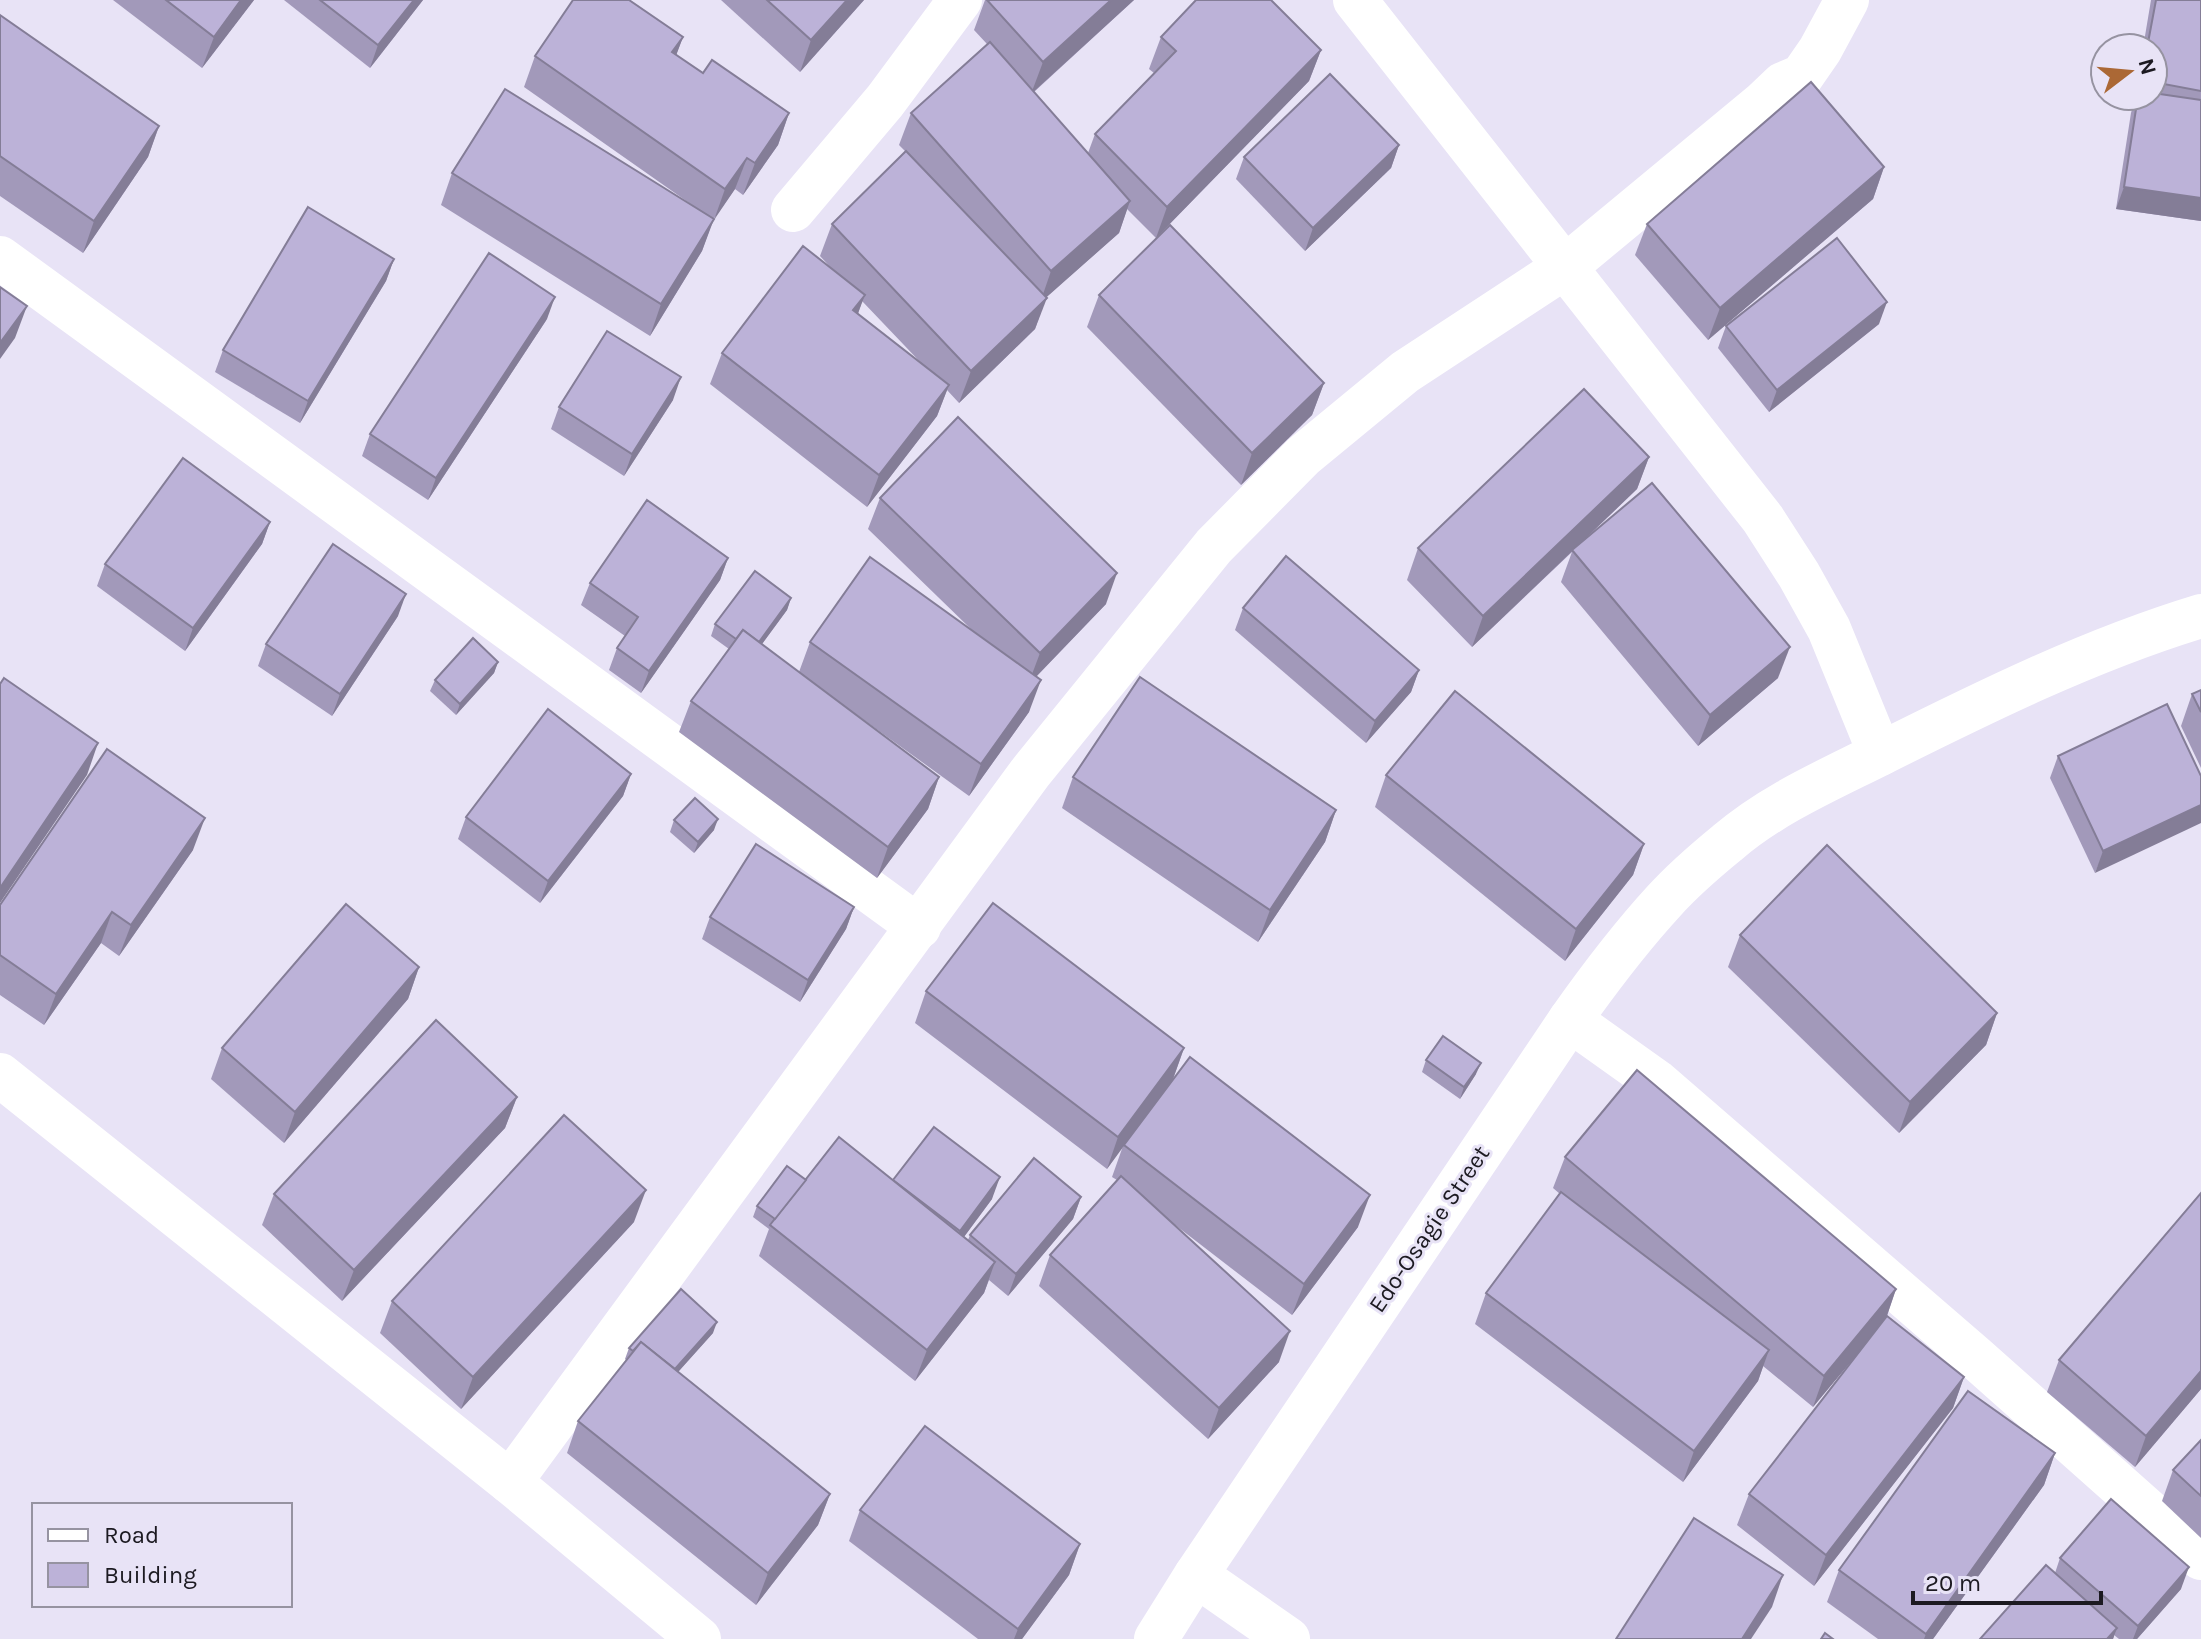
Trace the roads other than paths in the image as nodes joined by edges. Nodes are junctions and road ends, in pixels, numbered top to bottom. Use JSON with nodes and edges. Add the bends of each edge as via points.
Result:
{"nodes":[{"id":1,"x":960,"y":0,"type":"edge"},
{"id":2,"x":1355,"y":0,"type":"edge"},
{"id":3,"x":1847,"y":0,"type":"edge"},
{"id":4,"x":793,"y":210,"type":"dead end"},
{"id":5,"x":0,"y":258,"type":"edge"},
{"id":6,"x":1565,"y":267,"type":"junction"},
{"id":7,"x":2201,"y":616,"type":"edge"},
{"id":8,"x":1880,"y":754,"type":"junction"},
{"id":9,"x":919,"y":927,"type":"junction"},
{"id":10,"x":1570,"y":1020,"type":"junction"},
{"id":11,"x":0,"y":1075,"type":"edge"},
{"id":12,"x":510,"y":1482,"type":"junction"},
{"id":13,"x":2201,"y":1558,"type":"edge"},
{"id":14,"x":1196,"y":1575,"type":"junction"},
{"id":15,"x":699,"y":1639,"type":"edge"},
{"id":16,"x":1156,"y":1639,"type":"edge"},
{"id":17,"x":1288,"y":1639,"type":"edge"}],
"edges":[{"from":1,"to":4,"type":"street","via":[[885,101]]},
{"from":2,"to":6,"type":"street"},
{"from":3,"to":6,"type":"street","via":[[1802,76],[1783,84]]},
{"from":5,"to":9,"type":"street"},
{"from":6,"to":8,"type":"street","via":[[1763,519],[1829,629]]},
{"from":6,"to":9,"type":"street","via":[[1405,372],[1303,456],[1214,546],[1030,773]]},
{"from":7,"to":8,"type":"street","name":"Edo-Osagie Street","via":[[2101,651]]},
{"from":8,"to":10,"type":"street","name":"Edo-Osagie Street","via":[[1787,801],[1729,841],[1665,900]]},
{"from":9,"to":12,"type":"street"},
{"from":10,"to":13,"type":"street","via":[[1657,1082]]},
{"from":10,"to":14,"type":"street","name":"Edo-Osagie Street"},
{"from":11,"to":12,"type":"street"},
{"from":12,"to":15,"type":"street"},
{"from":14,"to":16,"type":"street","name":"Edo-Osagie Street"},
{"from":14,"to":17,"type":"street"}]}
